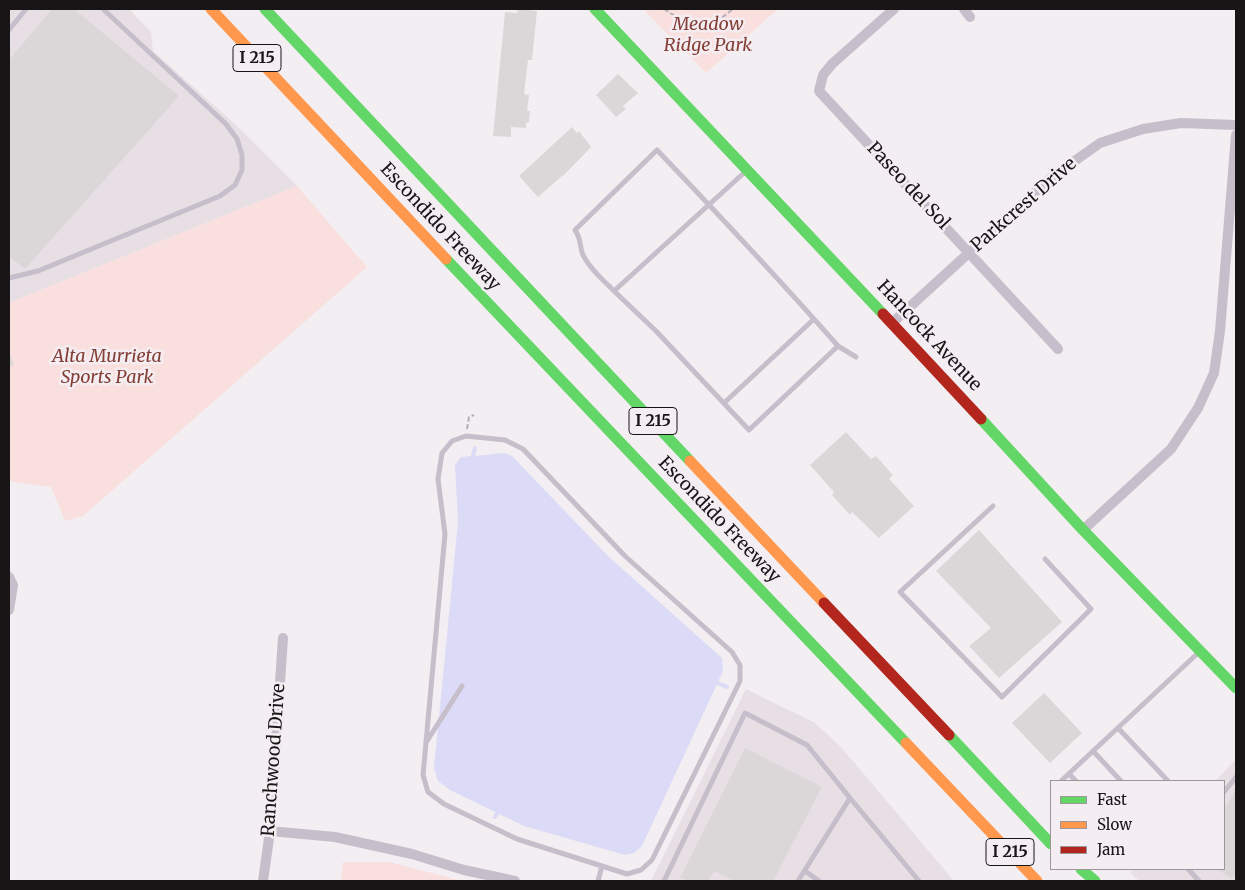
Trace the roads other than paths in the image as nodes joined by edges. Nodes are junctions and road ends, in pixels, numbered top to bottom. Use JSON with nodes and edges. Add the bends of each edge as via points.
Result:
{"nodes":[{"id":1,"x":26,"y":9,"type":"edge"},
{"id":2,"x":103,"y":9,"type":"edge"},
{"id":3,"x":211,"y":9,"type":"edge"},
{"id":4,"x":265,"y":9,"type":"edge"},
{"id":5,"x":595,"y":9,"type":"edge"},
{"id":6,"x":894,"y":9,"type":"edge"},
{"id":7,"x":9,"y":30,"type":"edge"},
{"id":8,"x":1236,"y":125,"type":"edge"},
{"id":9,"x":1236,"y":135,"type":"edge"},
{"id":10,"x":748,"y":169,"type":"junction"},
{"id":11,"x":709,"y":205,"type":"junction"},
{"id":12,"x":969,"y":252,"type":"junction"},
{"id":13,"x":9,"y":278,"type":"edge"},
{"id":14,"x":614,"y":291,"type":"junction"},
{"id":15,"x":814,"y":319,"type":"junction"},
{"id":16,"x":892,"y":323,"type":"junction"},
{"id":17,"x":838,"y":346,"type":"junction"},
{"id":18,"x":1058,"y":349,"type":"dead end"},
{"id":19,"x":856,"y":357,"type":"dead end"},
{"id":20,"x":724,"y":403,"type":"junction"},
{"id":21,"x":993,"y":506,"type":"dead end"},
{"id":22,"x":1083,"y":530,"type":"junction"},
{"id":23,"x":1045,"y":559,"type":"dead end"},
{"id":24,"x":9,"y":577,"type":"edge"},
{"id":25,"x":9,"y":610,"type":"edge"},
{"id":26,"x":283,"y":638,"type":"dead end"},
{"id":27,"x":1200,"y":651,"type":"junction"},
{"id":28,"x":462,"y":686,"type":"dead end"},
{"id":29,"x":1236,"y":688,"type":"edge"},
{"id":30,"x":1118,"y":728,"type":"junction"},
{"id":31,"x":426,"y":743,"type":"junction"},
{"id":32,"x":1093,"y":751,"type":"junction"},
{"id":33,"x":1069,"y":774,"type":"junction"},
{"id":34,"x":1236,"y":777,"type":"edge"},
{"id":35,"x":1062,"y":780,"type":"edge"},
{"id":36,"x":1075,"y":780,"type":"edge"},
{"id":37,"x":1120,"y":780,"type":"edge"},
{"id":38,"x":1167,"y":780,"type":"edge"},
{"id":39,"x":1225,"y":791,"type":"edge"},
{"id":40,"x":850,"y":798,"type":"junction"},
{"id":41,"x":983,"y":823,"type":"junction"},
{"id":42,"x":270,"y":831,"type":"junction"},
{"id":43,"x":1050,"y":842,"type":"edge"},
{"id":44,"x":602,"y":866,"type":"junction"},
{"id":45,"x":1075,"y":870,"type":"edge"},
{"id":46,"x":1082,"y":870,"type":"edge"},
{"id":47,"x":1189,"y":870,"type":"edge"},
{"id":48,"x":805,"y":871,"type":"junction"},
{"id":49,"x":1012,"y":872,"type":"dead end"},
{"id":50,"x":263,"y":881,"type":"edge"},
{"id":51,"x":515,"y":881,"type":"edge"},
{"id":52,"x":598,"y":881,"type":"edge"},
{"id":53,"x":664,"y":881,"type":"edge"},
{"id":54,"x":798,"y":881,"type":"edge"},
{"id":55,"x":819,"y":881,"type":"edge"},
{"id":56,"x":919,"y":881,"type":"edge"},
{"id":57,"x":1037,"y":881,"type":"edge"},
{"id":58,"x":1086,"y":881,"type":"edge"},
{"id":59,"x":1094,"y":881,"type":"edge"},
{"id":60,"x":1199,"y":881,"type":"edge"}],
"edges":[{"from":1,"to":7,"type":"lane"},
{"from":2,"to":13,"type":"lane","via":[[226,124],[237,139],[242,170],[235,185],[220,196],[38,271]]},
{"from":3,"to":41,"type":"main road","name":"Escondido Freeway","number":"I 215"},
{"from":4,"to":43,"type":"main road","name":"Escondido Freeway","number":"I 215"},
{"from":5,"to":10,"type":"main road","name":"Hancock Avenue"},
{"from":6,"to":12,"type":"street","name":"Paseo del Sol","via":[[832,64],[823,74],[820,91]]},
{"from":8,"to":12,"type":"street","name":"Parkcrest Drive","via":[[1181,122],[1143,129],[1100,143],[1052,177]]},
{"from":9,"to":22,"type":"street","via":[[1214,373],[1198,408],[1172,448]]},
{"from":10,"to":11,"type":"lane"},
{"from":10,"to":16,"type":"main road","name":"Hancock Avenue"},
{"from":11,"to":14,"type":"lane"},
{"from":11,"to":14,"type":"lane","via":[[657,150],[575,230],[589,265]]},
{"from":11,"to":15,"type":"lane"},
{"from":12,"to":16,"type":"street","name":"Parkcrest Drive"},
{"from":12,"to":18,"type":"street","name":"Paseo del Sol"},
{"from":14,"to":20,"type":"lane"},
{"from":15,"to":17,"type":"lane"},
{"from":15,"to":20,"type":"lane"},
{"from":16,"to":22,"type":"main road","name":"Hancock Avenue"},
{"from":17,"to":19,"type":"lane"},
{"from":17,"to":20,"type":"lane","via":[[750,430]]},
{"from":21,"to":23,"type":"lane","via":[[900,592],[1002,697],[1091,609]]},
{"from":22,"to":27,"type":"main road","name":"Hancock Avenue"},
{"from":24,"to":25,"type":"street","via":[[13,585]]},
{"from":26,"to":42,"type":"street","name":"Ranchwood Drive"},
{"from":27,"to":29,"type":"main road","name":"Hancock Avenue"},
{"from":27,"to":30,"type":"lane"},
{"from":28,"to":31,"type":"lane"},
{"from":30,"to":32,"type":"lane"},
{"from":30,"to":38,"type":"lane"},
{"from":31,"to":44,"type":"lane","via":[[423,775],[428,792],[444,804],[517,839]]},
{"from":31,"to":44,"type":"lane","via":[[445,534],[438,479],[442,453],[452,441],[466,436],[505,440],[523,450],[625,556],[732,652],[740,665],[740,681],[652,860],[641,870],[627,874]]},
{"from":32,"to":33,"type":"lane"},
{"from":32,"to":37,"type":"lane"},
{"from":33,"to":35,"type":"lane"},
{"from":33,"to":36,"type":"lane"},
{"from":34,"to":39,"type":"lane"},
{"from":40,"to":48,"type":"lane"},
{"from":40,"to":53,"type":"lane","via":[[808,745],[745,713]]},
{"from":40,"to":56,"type":"lane"},
{"from":41,"to":49,"type":"main road"},
{"from":41,"to":57,"type":"main road","name":"Escondido Freeway","number":"I 215"},
{"from":42,"to":50,"type":"street","name":"Ranchwood Drive"},
{"from":42,"to":51,"type":"street","via":[[335,837]]},
{"from":44,"to":52,"type":"lane"},
{"from":45,"to":58,"type":"main road"},
{"from":46,"to":59,"type":"main road"},
{"from":47,"to":60,"type":"lane"},
{"from":48,"to":54,"type":"lane"},
{"from":48,"to":55,"type":"lane"}]}
